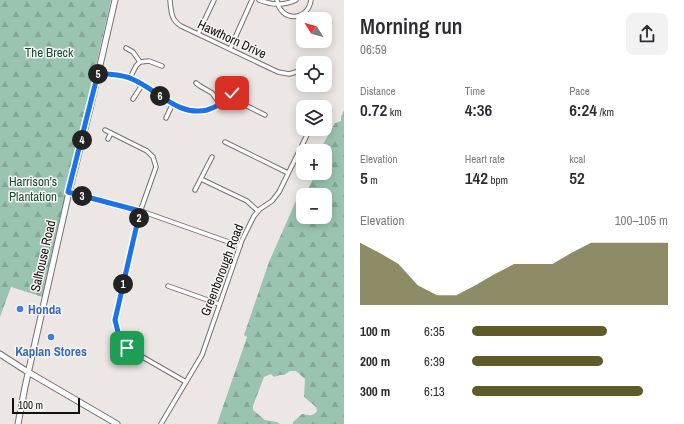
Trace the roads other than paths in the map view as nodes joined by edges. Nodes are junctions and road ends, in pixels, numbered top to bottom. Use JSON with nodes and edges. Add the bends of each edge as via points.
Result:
{"nodes":[{"id":1,"x":115,"y":0,"type":"edge"},
{"id":2,"x":170,"y":0,"type":"edge"},
{"id":3,"x":214,"y":0,"type":"edge"},
{"id":4,"x":252,"y":0,"type":"edge"},
{"id":5,"x":259,"y":0,"type":"edge"},
{"id":6,"x":277,"y":0,"type":"edge"},
{"id":7,"x":296,"y":0,"type":"edge"},
{"id":8,"x":311,"y":0,"type":"edge"},
{"id":9,"x":278,"y":5,"type":"junction"},
{"id":10,"x":198,"y":34,"type":"junction"},
{"id":11,"x":126,"y":48,"type":"dead end"},
{"id":12,"x":230,"y":49,"type":"junction"},
{"id":13,"x":140,"y":62,"type":"junction"},
{"id":14,"x":162,"y":66,"type":"dead end"},
{"id":15,"x":98,"y":73,"type":"junction"},
{"id":16,"x":296,"y":73,"type":"edge"},
{"id":17,"x":130,"y":78,"type":"junction"},
{"id":18,"x":196,"y":83,"type":"dead end"},
{"id":19,"x":142,"y":84,"type":"junction"},
{"id":20,"x":235,"y":87,"type":"dead end"},
{"id":21,"x":226,"y":90,"type":"dead end"},
{"id":22,"x":232,"y":93,"type":"junction"},
{"id":23,"x":229,"y":97,"type":"junction"},
{"id":24,"x":133,"y":99,"type":"dead end"},
{"id":25,"x":173,"y":103,"type":"junction"},
{"id":26,"x":220,"y":104,"type":"junction"},
{"id":27,"x":265,"y":116,"type":"dead end"},
{"id":28,"x":166,"y":118,"type":"dead end"},
{"id":29,"x":105,"y":130,"type":"dead end"},
{"id":30,"x":111,"y":133,"type":"junction"},
{"id":31,"x":306,"y":136,"type":"edge"},
{"id":32,"x":108,"y":139,"type":"dead end"},
{"id":33,"x":225,"y":142,"type":"dead end"},
{"id":34,"x":212,"y":157,"type":"dead end"},
{"id":35,"x":288,"y":173,"type":"junction"},
{"id":36,"x":201,"y":178,"type":"junction"},
{"id":37,"x":195,"y":190,"type":"dead end"},
{"id":38,"x":68,"y":192,"type":"junction"},
{"id":39,"x":140,"y":211,"type":"junction"},
{"id":40,"x":258,"y":211,"type":"junction"},
{"id":41,"x":240,"y":246,"type":"junction"},
{"id":42,"x":168,"y":286,"type":"dead end"},
{"id":43,"x":219,"y":304,"type":"junction"},
{"id":44,"x":0,"y":354,"type":"edge"},
{"id":45,"x":28,"y":372,"type":"junction"},
{"id":46,"x":186,"y":382,"type":"junction"},
{"id":47,"x":18,"y":424,"type":"edge"},
{"id":48,"x":117,"y":424,"type":"edge"},
{"id":49,"x":161,"y":424,"type":"edge"}],
"edges":[{"from":1,"to":15,"type":"street","name":"Salhouse Road"},
{"from":2,"to":10,"type":"street","name":"Hawthorn Drive","via":[[174,21]]},
{"from":3,"to":10,"type":"street"},
{"from":4,"to":12,"type":"street"},
{"from":5,"to":9,"type":"street"},
{"from":6,"to":9,"type":"street"},
{"from":7,"to":9,"type":"street"},
{"from":8,"to":9,"type":"street","via":[[306,11],[297,16],[284,13]]},
{"from":10,"to":12,"type":"street","name":"Hawthorn Drive"},
{"from":11,"to":13,"type":"street","via":[[133,52]]},
{"from":12,"to":16,"type":"street","name":"Hawthorn Drive","via":[[282,73]]},
{"from":13,"to":14,"type":"street","via":[[149,61]]},
{"from":13,"to":17,"type":"street"},
{"from":15,"to":17,"type":"street"},
{"from":15,"to":38,"type":"street","name":"Salhouse Road"},
{"from":17,"to":19,"type":"street"},
{"from":18,"to":26,"type":"street","via":[[212,93]]},
{"from":19,"to":24,"type":"street"},
{"from":19,"to":25,"type":"street"},
{"from":20,"to":22,"type":"street"},
{"from":21,"to":22,"type":"street"},
{"from":22,"to":23,"type":"street"},
{"from":23,"to":26,"type":"street"},
{"from":23,"to":27,"type":"street"},
{"from":25,"to":26,"type":"street","via":[[184,110],[197,111]]},
{"from":25,"to":28,"type":"street"},
{"from":29,"to":30,"type":"street"},
{"from":30,"to":32,"type":"street"},
{"from":30,"to":39,"type":"street","via":[[147,151],[153,157],[154,172]]},
{"from":31,"to":35,"type":"street","name":"Greenborough Road"},
{"from":33,"to":35,"type":"street"},
{"from":34,"to":36,"type":"street"},
{"from":35,"to":40,"type":"street","name":"Greenborough Road","via":[[276,197]]},
{"from":36,"to":37,"type":"street"},
{"from":36,"to":40,"type":"street","via":[[247,201]]},
{"from":38,"to":39,"type":"street"},
{"from":38,"to":45,"type":"street","name":"Salhouse Road"},
{"from":39,"to":41,"type":"street"},
{"from":39,"to":46,"type":"street","via":[[115,324],[120,340],[127,348]]},
{"from":40,"to":41,"type":"street","name":"Greenborough Road"},
{"from":41,"to":43,"type":"street","name":"Greenborough Road"},
{"from":42,"to":43,"type":"street"},
{"from":43,"to":46,"type":"street","name":"Greenborough Road","via":[[202,355]]},
{"from":44,"to":45,"type":"street"},
{"from":45,"to":47,"type":"street","name":"Salhouse Road"},
{"from":45,"to":48,"type":"street"},
{"from":46,"to":49,"type":"street","name":"Greenborough Road"}]}
